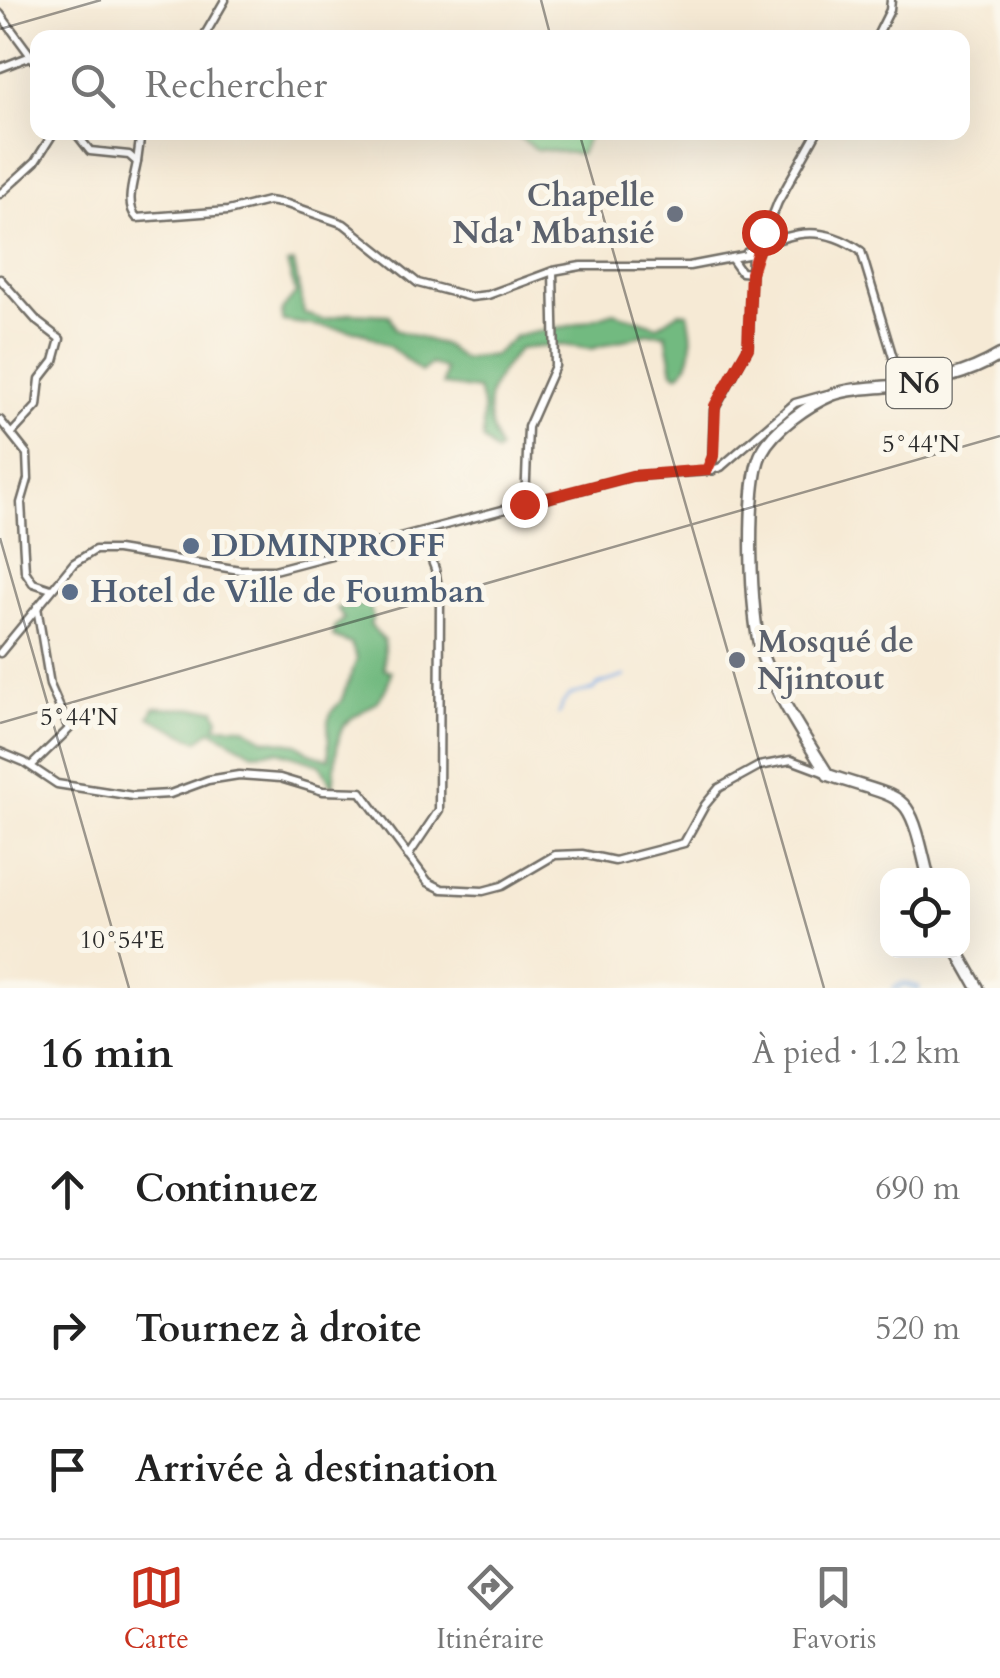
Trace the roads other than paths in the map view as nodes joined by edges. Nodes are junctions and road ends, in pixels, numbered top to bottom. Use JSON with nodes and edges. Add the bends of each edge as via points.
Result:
{"nodes":[{"id":1,"x":225,"y":0,"type":"edge"},
{"id":2,"x":891,"y":0,"type":"edge"},
{"id":3,"x":0,"y":14,"type":"edge"},
{"id":4,"x":208,"y":30,"type":"edge"},
{"id":5,"x":880,"y":30,"type":"edge"},
{"id":6,"x":30,"y":55,"type":"edge"},
{"id":7,"x":30,"y":56,"type":"edge"},
{"id":8,"x":0,"y":68,"type":"edge"},
{"id":9,"x":49,"y":140,"type":"edge"},
{"id":10,"x":80,"y":140,"type":"edge"},
{"id":11,"x":140,"y":140,"type":"edge"},
{"id":12,"x":812,"y":140,"type":"edge"},
{"id":13,"x":138,"y":162,"type":"junction"},
{"id":14,"x":0,"y":194,"type":"edge"},
{"id":15,"x":768,"y":223,"type":"junction"},
{"id":16,"x":775,"y":240,"type":"junction"},
{"id":17,"x":758,"y":251,"type":"junction"},
{"id":18,"x":731,"y":258,"type":"junction"},
{"id":19,"x":718,"y":263,"type":"junction"},
{"id":20,"x":738,"y":270,"type":"junction"},
{"id":21,"x":554,"y":271,"type":"junction"},
{"id":22,"x":751,"y":273,"type":"junction"},
{"id":23,"x":0,"y":279,"type":"edge"},
{"id":24,"x":750,"y":283,"type":"junction"},
{"id":25,"x":1000,"y":355,"type":"edge"},
{"id":26,"x":902,"y":385,"type":"junction"},
{"id":27,"x":806,"y":404,"type":"junction"},
{"id":28,"x":0,"y":420,"type":"edge"},
{"id":29,"x":12,"y":433,"type":"junction"},
{"id":30,"x":716,"y":465,"type":"junction"},
{"id":31,"x":524,"y":504,"type":"junction"},
{"id":32,"x":420,"y":532,"type":"junction"},
{"id":33,"x":42,"y":587,"type":"junction"},
{"id":34,"x":51,"y":589,"type":"junction"},
{"id":35,"x":40,"y":603,"type":"junction"},
{"id":36,"x":0,"y":654,"type":"edge"},
{"id":37,"x":0,"y":752,"type":"edge"},
{"id":38,"x":31,"y":766,"type":"junction"},
{"id":39,"x":828,"y":774,"type":"junction"},
{"id":40,"x":407,"y":858,"type":"junction"},
{"id":41,"x":926,"y":868,"type":"edge"},
{"id":42,"x":961,"y":958,"type":"edge"},
{"id":43,"x":978,"y":988,"type":"edge"}],
"edges":[{"from":1,"to":4,"type":"main road"},
{"from":2,"to":5,"type":"main road"},
{"from":3,"to":6,"type":"main road"},
{"from":7,"to":8,"type":"main road"},
{"from":9,"to":14,"type":"main road"},
{"from":10,"to":13,"type":"main road","via":[[90,152],[126,154]]},
{"from":11,"to":13,"type":"main road"},
{"from":12,"to":15,"type":"main road"},
{"from":13,"to":21,"type":"main road","via":[[130,198],[137,218],[287,204],[344,224],[418,283],[468,296]]},
{"from":15,"to":16,"type":"main road"},
{"from":15,"to":17,"type":"main road"},
{"from":16,"to":17,"type":"main road"},
{"from":16,"to":26,"type":"main road","via":[[821,232],[862,250]]},
{"from":17,"to":18,"type":"main road"},
{"from":17,"to":22,"type":"main road"},
{"from":18,"to":19,"type":"main road"},
{"from":18,"to":20,"type":"main road"},
{"from":19,"to":20,"type":"main road"},
{"from":19,"to":21,"type":"main road"},
{"from":20,"to":22,"type":"main road"},
{"from":20,"to":24,"type":"main road"},
{"from":21,"to":31,"type":"main road","via":[[555,366],[528,427]]},
{"from":22,"to":24,"type":"main road"},
{"from":23,"to":29,"type":"main road","via":[[60,339],[40,379],[37,406]]},
{"from":24,"to":30,"type":"main road","via":[[748,348],[714,410]]},
{"from":25,"to":26,"type":"highway","number":"N6","via":[[951,378]]},
{"from":26,"to":27,"type":"highway","number":"N6"},
{"from":27,"to":30,"type":"main road"},
{"from":27,"to":39,"type":"highway","number":"N6","via":[[770,440],[755,467],[753,576],[763,658]]},
{"from":28,"to":29,"type":"main road"},
{"from":29,"to":33,"type":"main road","via":[[28,459],[21,504],[25,571]]},
{"from":30,"to":31,"type":"main road","via":[[632,476]]},
{"from":31,"to":32,"type":"main road"},
{"from":32,"to":34,"type":"main road","via":[[265,571],[96,550]]},
{"from":32,"to":40,"type":"main road","via":[[440,598],[439,810]]},
{"from":33,"to":34,"type":"main road"},
{"from":33,"to":35,"type":"main road"},
{"from":34,"to":35,"type":"main road"},
{"from":35,"to":36,"type":"main road"},
{"from":35,"to":38,"type":"main road","via":[[50,685],[69,729]]},
{"from":37,"to":38,"type":"main road"},
{"from":38,"to":40,"type":"main road","via":[[56,784],[139,797],[238,775],[357,791]]},
{"from":39,"to":40,"type":"main road","via":[[796,760],[767,762],[720,788],[684,843],[619,860],[555,855],[492,890],[438,888]]},
{"from":39,"to":41,"type":"highway","via":[[904,802]]},
{"from":42,"to":43,"type":"highway"}]}
